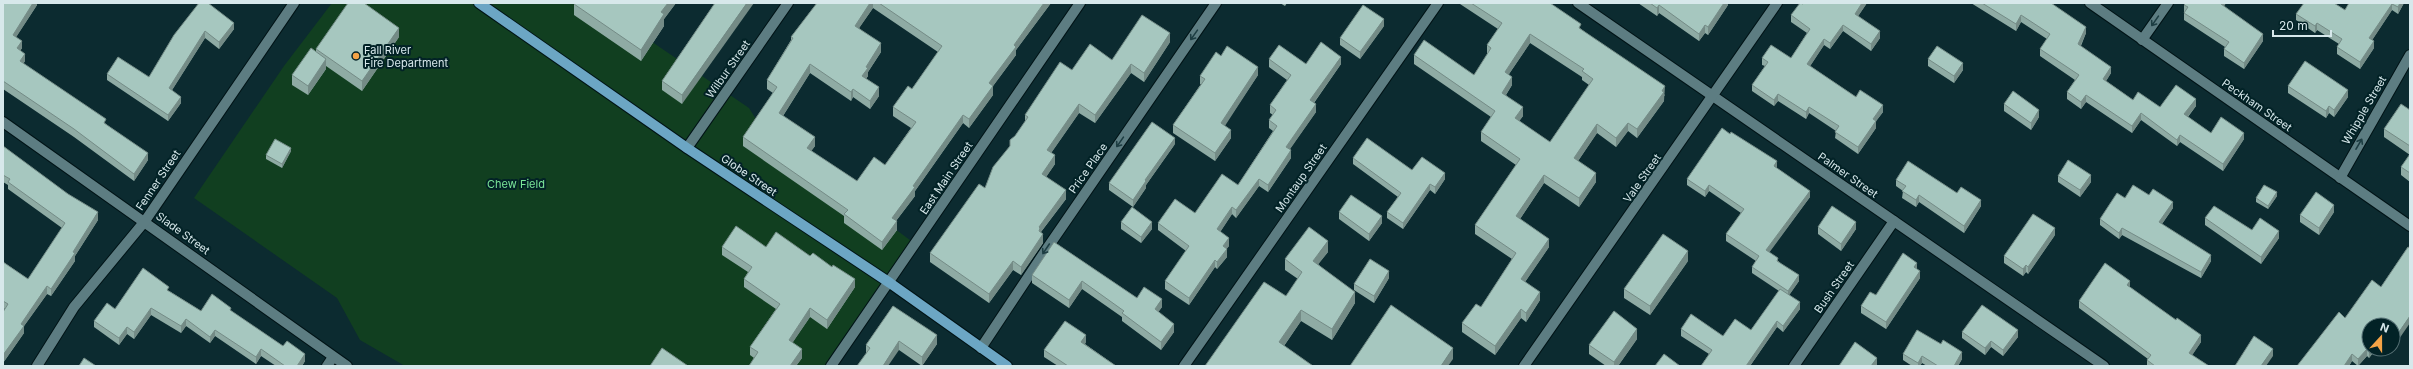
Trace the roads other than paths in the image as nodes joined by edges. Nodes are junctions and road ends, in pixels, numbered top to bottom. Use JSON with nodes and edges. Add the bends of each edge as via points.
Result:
{"nodes":[{"id":1,"x":294,"y":3,"type":"edge"},
{"id":2,"x":479,"y":3,"type":"edge"},
{"id":3,"x":788,"y":3,"type":"edge"},
{"id":4,"x":1080,"y":3,"type":"edge"},
{"id":5,"x":1216,"y":3,"type":"edge"},
{"id":6,"x":1438,"y":3,"type":"edge"},
{"id":7,"x":1578,"y":3,"type":"edge"},
{"id":8,"x":1777,"y":3,"type":"edge"},
{"id":9,"x":2090,"y":3,"type":"edge"},
{"id":10,"x":2168,"y":3,"type":"edge"},
{"id":11,"x":2142,"y":40,"type":"junction"},
{"id":12,"x":2410,"y":55,"type":"edge"},
{"id":13,"x":1714,"y":97,"type":"junction"},
{"id":14,"x":3,"y":122,"type":"edge"},
{"id":15,"x":687,"y":148,"type":"junction"},
{"id":16,"x":2340,"y":178,"type":"junction"},
{"id":17,"x":145,"y":221,"type":"junction"},
{"id":18,"x":1894,"y":221,"type":"junction"},
{"id":19,"x":2410,"y":226,"type":"edge"},
{"id":20,"x":890,"y":283,"type":"junction"},
{"id":21,"x":981,"y":348,"type":"junction"},
{"id":22,"x":333,"y":357,"type":"junction"},
{"id":23,"x":37,"y":366,"type":"edge"},
{"id":24,"x":327,"y":366,"type":"edge"},
{"id":25,"x":347,"y":366,"type":"edge"},
{"id":26,"x":831,"y":366,"type":"edge"},
{"id":27,"x":1007,"y":366,"type":"edge"},
{"id":28,"x":1184,"y":366,"type":"edge"},
{"id":29,"x":1524,"y":366,"type":"edge"},
{"id":30,"x":1794,"y":366,"type":"edge"},
{"id":31,"x":2104,"y":366,"type":"edge"}],
"edges":[{"from":1,"to":17,"type":"street","name":"Fenner Street"},
{"from":2,"to":15,"type":"main road","name":"Globe Street"},
{"from":3,"to":15,"type":"street","name":"Wilbur Street"},
{"from":4,"to":20,"type":"street","name":"East Main Street"},
{"from":5,"to":21,"type":"street","name":"Price Place","one_way":true},
{"from":6,"to":28,"type":"street","name":"Montaup Street"},
{"from":7,"to":13,"type":"street","name":"Palmer Street"},
{"from":8,"to":13,"type":"street","name":"Vale Street"},
{"from":9,"to":11,"type":"street","name":"Peckham Street"},
{"from":10,"to":11,"type":"street","one_way":true},
{"from":11,"to":16,"type":"street","name":"Peckham Street"},
{"from":16,"to":12,"type":"street","name":"Whipple Street","one_way":true},
{"from":13,"to":18,"type":"street","name":"Palmer Street"},
{"from":13,"to":29,"type":"street","name":"Vale Street"},
{"from":14,"to":17,"type":"street","name":"Slade Street"},
{"from":15,"to":20,"type":"main road","name":"Globe Street"},
{"from":16,"to":19,"type":"street","name":"Peckham Street"},
{"from":17,"to":22,"type":"street","name":"Slade Street"},
{"from":17,"to":23,"type":"street","name":"Fenner Street","via":[[74,308]]},
{"from":18,"to":30,"type":"street","name":"Bush Street"},
{"from":18,"to":31,"type":"street","name":"Palmer Street"},
{"from":20,"to":21,"type":"main road","name":"Globe Street"},
{"from":20,"to":26,"type":"street","name":"East Main Street"},
{"from":21,"to":27,"type":"main road","name":"Globe Street"},
{"from":22,"to":24,"type":"street"},
{"from":22,"to":25,"type":"street","name":"Slade Street"}]}
